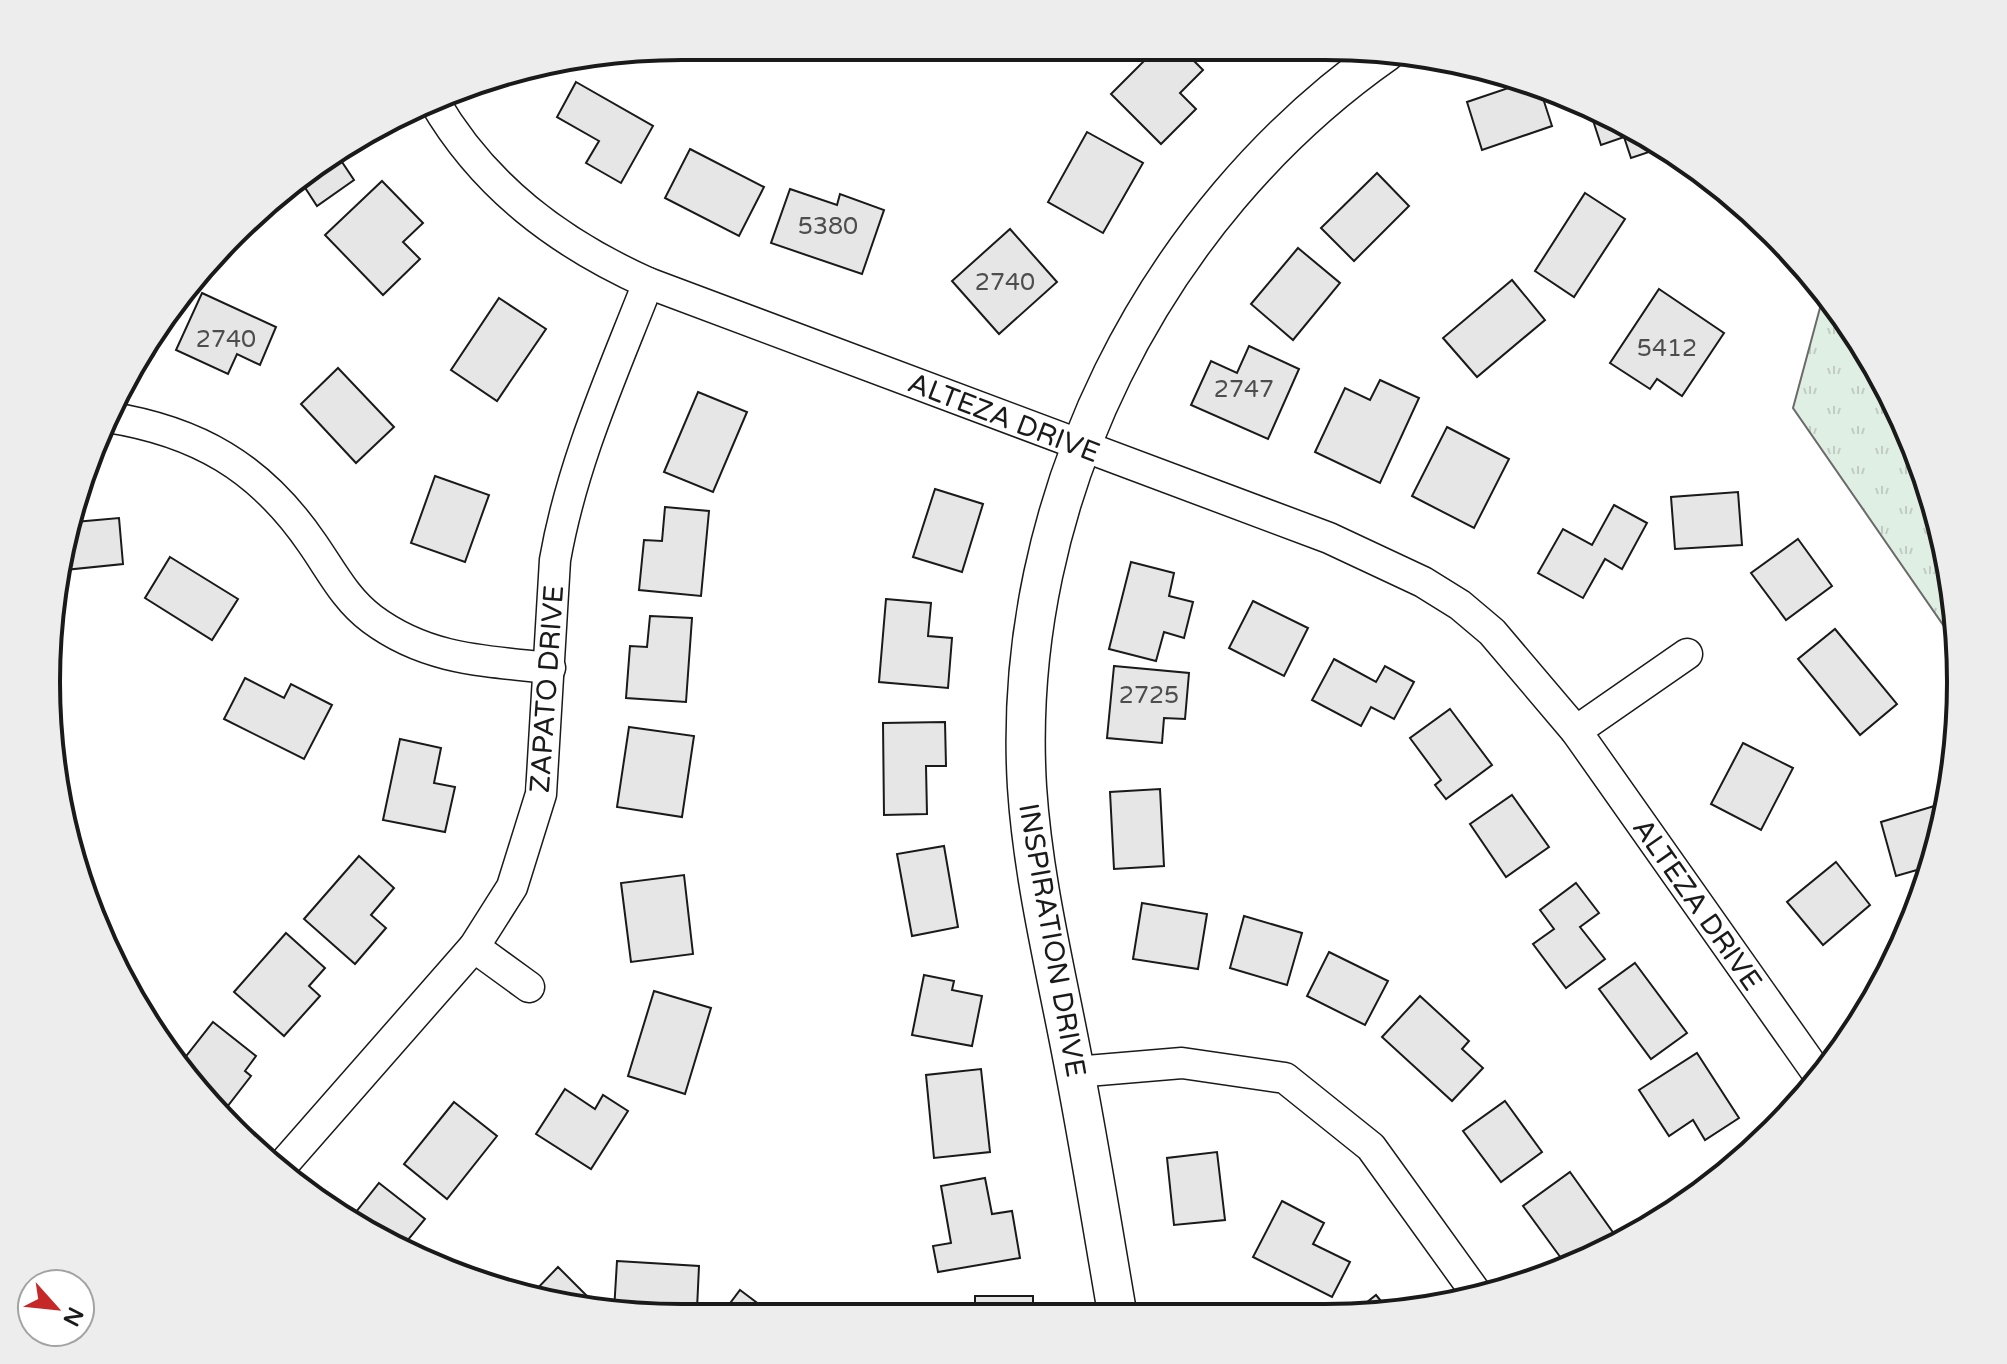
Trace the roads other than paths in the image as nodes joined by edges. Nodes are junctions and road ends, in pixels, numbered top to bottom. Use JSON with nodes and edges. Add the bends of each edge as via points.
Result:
{"nodes":[{"id":1,"x":1373,"y":62,"type":"edge"},
{"id":2,"x":439,"y":109,"type":"edge"},
{"id":3,"x":648,"y":283,"type":"junction"},
{"id":4,"x":118,"y":420,"type":"edge"},
{"id":5,"x":1082,"y":446,"type":"junction"},
{"id":6,"x":1687,"y":654,"type":"dead end"},
{"id":7,"x":550,"y":668,"type":"junction"},
{"id":8,"x":1576,"y":731,"type":"junction"},
{"id":9,"x":474,"y":947,"type":"junction"},
{"id":10,"x":529,"y":987,"type":"dead end"},
{"id":11,"x":1813,"y":1067,"type":"edge"},
{"id":12,"x":1075,"y":1072,"type":"junction"},
{"id":13,"x":286,"y":1161,"type":"edge"},
{"id":14,"x":1471,"y":1286,"type":"edge"},
{"id":15,"x":1116,"y":1304,"type":"edge"}],
"edges":[{"from":1,"to":5,"type":"street","name":"INSPIRATION DRIVE","via":[[1279,141],[1201,230],[1132,331]]},
{"from":2,"to":3,"type":"street","name":"ALTEZA DRIVE","via":[[463,146],[528,213],[599,261]]},
{"from":3,"to":5,"type":"street","name":"ALTEZA DRIVE"},
{"from":3,"to":7,"type":"street","name":"ZAPATO DRIVE","via":[[569,490],[555,560]]},
{"from":4,"to":7,"type":"street","via":[[214,448],[252,474],[311,541],[342,590],[370,618],[400,637],[430,651]]},
{"from":5,"to":8,"type":"street","name":"ALTEZA DRIVE","via":[[1329,538],[1423,582],[1492,632]]},
{"from":5,"to":12,"type":"street","name":"INSPIRATION DRIVE","via":[[1043,579],[1027,785],[1035,867]]},
{"from":6,"to":8,"type":"street"},
{"from":7,"to":9,"type":"street","name":"ZAPATO DRIVE","via":[[535,824],[512,887]]},
{"from":8,"to":11,"type":"street","name":"ALTEZA DRIVE"},
{"from":9,"to":10,"type":"street"},
{"from":9,"to":13,"type":"street","name":"ZAPATO DRIVE"},
{"from":12,"to":14,"type":"street","via":[[1182,1063],[1285,1078],[1371,1147]]},
{"from":12,"to":15,"type":"street","name":"INSPIRATION DRIVE"}]}
